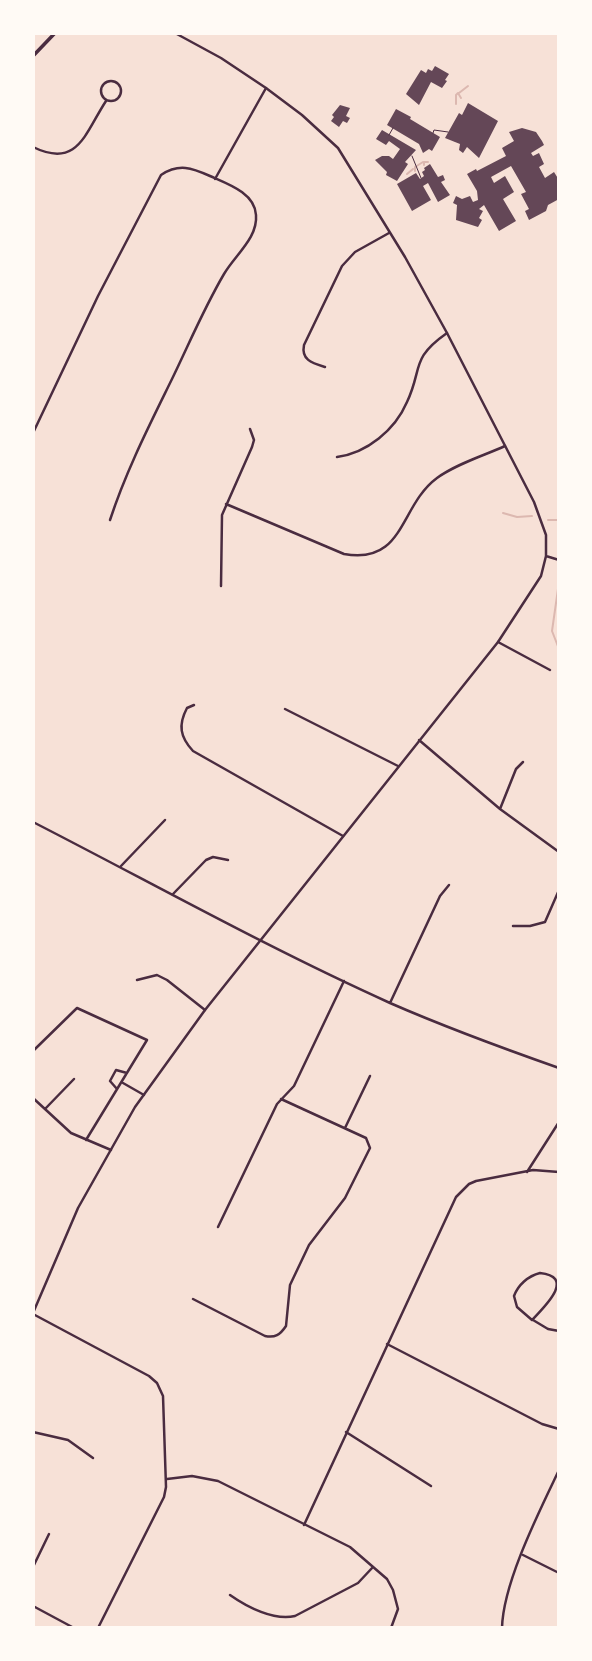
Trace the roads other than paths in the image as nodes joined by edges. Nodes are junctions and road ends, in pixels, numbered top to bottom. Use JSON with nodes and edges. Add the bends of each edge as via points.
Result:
{"nodes":[{"id":1,"x":55,"y":33,"type":"edge"},
{"id":2,"x":176,"y":33,"type":"edge"},
{"id":3,"x":33,"y":56,"type":"edge"},
{"id":4,"x":266,"y":88,"type":"junction"},
{"id":5,"x":106,"y":100,"type":"junction"},
{"id":6,"x":33,"y":147,"type":"edge"},
{"id":7,"x":215,"y":178,"type":"junction"},
{"id":8,"x":389,"y":233,"type":"junction"},
{"id":9,"x":446,"y":333,"type":"junction"},
{"id":10,"x":324,"y":368,"type":"dead end"},
{"id":11,"x":250,"y":429,"type":"dead end"},
{"id":12,"x":33,"y":433,"type":"edge"},
{"id":13,"x":506,"y":446,"type":"junction"},
{"id":14,"x":337,"y":457,"type":"dead end"},
{"id":15,"x":226,"y":504,"type":"junction"},
{"id":16,"x":110,"y":520,"type":"dead end"},
{"id":17,"x":546,"y":556,"type":"junction"},
{"id":18,"x":558,"y":559,"type":"edge"},
{"id":19,"x":221,"y":586,"type":"dead end"},
{"id":20,"x":498,"y":642,"type":"junction"},
{"id":21,"x":550,"y":670,"type":"dead end"},
{"id":22,"x":194,"y":705,"type":"dead end"},
{"id":23,"x":285,"y":709,"type":"dead end"},
{"id":24,"x":419,"y":740,"type":"junction"},
{"id":25,"x":523,"y":762,"type":"dead end"},
{"id":26,"x":398,"y":766,"type":"junction"},
{"id":27,"x":500,"y":808,"type":"junction"},
{"id":28,"x":165,"y":820,"type":"dead end"},
{"id":29,"x":33,"y":822,"type":"edge"},
{"id":30,"x":343,"y":836,"type":"junction"},
{"id":31,"x":559,"y":852,"type":"edge"},
{"id":32,"x":229,"y":860,"type":"dead end"},
{"id":33,"x":121,"y":866,"type":"junction"},
{"id":34,"x":449,"y":885,"type":"dead end"},
{"id":35,"x":559,"y":890,"type":"edge"},
{"id":36,"x":173,"y":894,"type":"junction"},
{"id":37,"x":513,"y":926,"type":"dead end"},
{"id":38,"x":260,"y":941,"type":"junction"},
{"id":39,"x":137,"y":980,"type":"dead end"},
{"id":40,"x":344,"y":981,"type":"junction"},
{"id":41,"x":390,"y":1003,"type":"junction"},
{"id":42,"x":205,"y":1010,"type":"junction"},
{"id":43,"x":33,"y":1051,"type":"edge"},
{"id":44,"x":559,"y":1069,"type":"edge"},
{"id":45,"x":127,"y":1073,"type":"junction"},
{"id":46,"x":370,"y":1076,"type":"dead end"},
{"id":47,"x":74,"y":1079,"type":"dead end"},
{"id":48,"x":121,"y":1082,"type":"junction"},
{"id":49,"x":117,"y":1089,"type":"junction"},
{"id":50,"x":144,"y":1095,"type":"junction"},
{"id":51,"x":33,"y":1098,"type":"edge"},
{"id":52,"x":281,"y":1099,"type":"junction"},
{"id":53,"x":45,"y":1109,"type":"junction"},
{"id":54,"x":559,"y":1122,"type":"edge"},
{"id":55,"x":345,"y":1128,"type":"junction"},
{"id":56,"x":86,"y":1140,"type":"junction"},
{"id":57,"x":111,"y":1150,"type":"junction"},
{"id":58,"x":527,"y":1172,"type":"junction"},
{"id":59,"x":559,"y":1172,"type":"edge"},
{"id":60,"x":218,"y":1227,"type":"dead end"},
{"id":61,"x":193,"y":1299,"type":"dead end"},
{"id":62,"x":33,"y":1313,"type":"edge"},
{"id":63,"x":532,"y":1320,"type":"junction"},
{"id":64,"x":559,"y":1331,"type":"edge"},
{"id":65,"x":387,"y":1344,"type":"junction"},
{"id":66,"x":559,"y":1429,"type":"edge"},
{"id":67,"x":33,"y":1432,"type":"edge"},
{"id":68,"x":346,"y":1432,"type":"junction"},
{"id":69,"x":93,"y":1458,"type":"dead end"},
{"id":70,"x":559,"y":1470,"type":"edge"},
{"id":71,"x":166,"y":1479,"type":"junction"},
{"id":72,"x":431,"y":1486,"type":"dead end"},
{"id":73,"x":304,"y":1525,"type":"junction"},
{"id":74,"x":49,"y":1534,"type":"dead end"},
{"id":75,"x":523,"y":1555,"type":"junction"},
{"id":76,"x":33,"y":1567,"type":"edge"},
{"id":77,"x":373,"y":1567,"type":"junction"},
{"id":78,"x":559,"y":1573,"type":"edge"},
{"id":79,"x":230,"y":1595,"type":"dead end"},
{"id":80,"x":33,"y":1606,"type":"edge"},
{"id":81,"x":74,"y":1628,"type":"edge"},
{"id":82,"x":98,"y":1628,"type":"edge"},
{"id":83,"x":391,"y":1628,"type":"edge"},
{"id":84,"x":502,"y":1628,"type":"edge"}],
"edges":[{"from":1,"to":3,"type":"main road"},
{"from":2,"to":4,"type":"street"},
{"from":4,"to":7,"type":"street"},
{"from":4,"to":8,"type":"street","via":[[345,155]]},
{"from":5,"to":5,"type":"street","via":[[120,97],[117,83],[109,81],[102,86]]},
{"from":5,"to":6,"type":"street","via":[[68,154],[53,155]]},
{"from":7,"to":12,"type":"street","via":[[184,167],[159,178]]},
{"from":7,"to":16,"type":"street","via":[[249,197],[256,210],[256,228],[210,298],[132,462]]},
{"from":8,"to":9,"type":"street"},
{"from":8,"to":10,"type":"street","via":[[355,252],[342,266],[305,342],[305,358]]},
{"from":9,"to":13,"type":"street"},
{"from":9,"to":14,"type":"street","via":[[422,356],[407,404],[391,427],[360,452]]},
{"from":11,"to":15,"type":"street","via":[[252,447]]},
{"from":13,"to":15,"type":"street","via":[[437,478],[394,539],[370,555],[344,554]]},
{"from":13,"to":17,"type":"street","via":[[541,517]]},
{"from":15,"to":19,"type":"street","via":[[220,525]]},
{"from":17,"to":18,"type":"street"},
{"from":17,"to":20,"type":"street","via":[[535,587]]},
{"from":20,"to":21,"type":"street"},
{"from":20,"to":24,"type":"street"},
{"from":22,"to":30,"type":"street","via":[[180,721],[181,734],[193,751]]},
{"from":23,"to":26,"type":"street"},
{"from":24,"to":26,"type":"street"},
{"from":24,"to":27,"type":"street"},
{"from":25,"to":27,"type":"street"},
{"from":26,"to":30,"type":"street"},
{"from":27,"to":31,"type":"street"},
{"from":28,"to":33,"type":"street"},
{"from":29,"to":33,"type":"street"},
{"from":30,"to":38,"type":"street"},
{"from":32,"to":36,"type":"street","via":[[206,859]]},
{"from":33,"to":36,"type":"street"},
{"from":34,"to":41,"type":"street","via":[[439,896]]},
{"from":35,"to":37,"type":"street","via":[[545,922]]},
{"from":36,"to":38,"type":"street"},
{"from":38,"to":40,"type":"street"},
{"from":38,"to":42,"type":"street"},
{"from":39,"to":42,"type":"street","via":[[156,975]]},
{"from":40,"to":41,"type":"street"},
{"from":40,"to":52,"type":"street","via":[[294,1086]]},
{"from":41,"to":44,"type":"street"},
{"from":42,"to":50,"type":"street"},
{"from":43,"to":45,"type":"street","via":[[77,1008],[147,1040]]},
{"from":45,"to":48,"type":"street"},
{"from":45,"to":49,"type":"street","via":[[116,1070],[110,1081]]},
{"from":46,"to":55,"type":"street"},
{"from":47,"to":53,"type":"street"},
{"from":48,"to":49,"type":"street"},
{"from":48,"to":50,"type":"street"},
{"from":49,"to":56,"type":"street"},
{"from":50,"to":57,"type":"street"},
{"from":51,"to":53,"type":"street"},
{"from":52,"to":55,"type":"street"},
{"from":52,"to":60,"type":"street"},
{"from":53,"to":56,"type":"street"},
{"from":54,"to":58,"type":"street"},
{"from":55,"to":61,"type":"street","via":[[366,1138],[370,1148],[345,1198],[309,1245],[290,1285],[283,1331],[265,1336]]},
{"from":56,"to":57,"type":"street"},
{"from":57,"to":62,"type":"street","via":[[78,1208]]},
{"from":58,"to":59,"type":"street"},
{"from":58,"to":65,"type":"street","via":[[476,1181],[462,1190]]},
{"from":62,"to":71,"type":"street","via":[[157,1383],[163,1399]]},
{"from":63,"to":63,"type":"street","via":[[557,1291],[555,1280],[547,1274],[532,1276],[514,1296],[517,1307]]},
{"from":63,"to":64,"type":"street"},
{"from":65,"to":66,"type":"street"},
{"from":65,"to":68,"type":"street"},
{"from":67,"to":69,"type":"street","via":[[68,1440]]},
{"from":68,"to":72,"type":"street"},
{"from":68,"to":73,"type":"street"},
{"from":70,"to":75,"type":"street"},
{"from":71,"to":73,"type":"street","via":[[192,1476],[218,1481]]},
{"from":71,"to":82,"type":"street","via":[[164,1497]]},
{"from":73,"to":77,"type":"street","via":[[350,1547]]},
{"from":74,"to":76,"type":"street"},
{"from":75,"to":78,"type":"street"},
{"from":75,"to":84,"type":"street","via":[[505,1602]]},
{"from":77,"to":79,"type":"street","via":[[358,1583],[287,1618],[267,1614]]},
{"from":77,"to":83,"type":"street","via":[[387,1579],[397,1600]]},
{"from":80,"to":81,"type":"street"}]}
